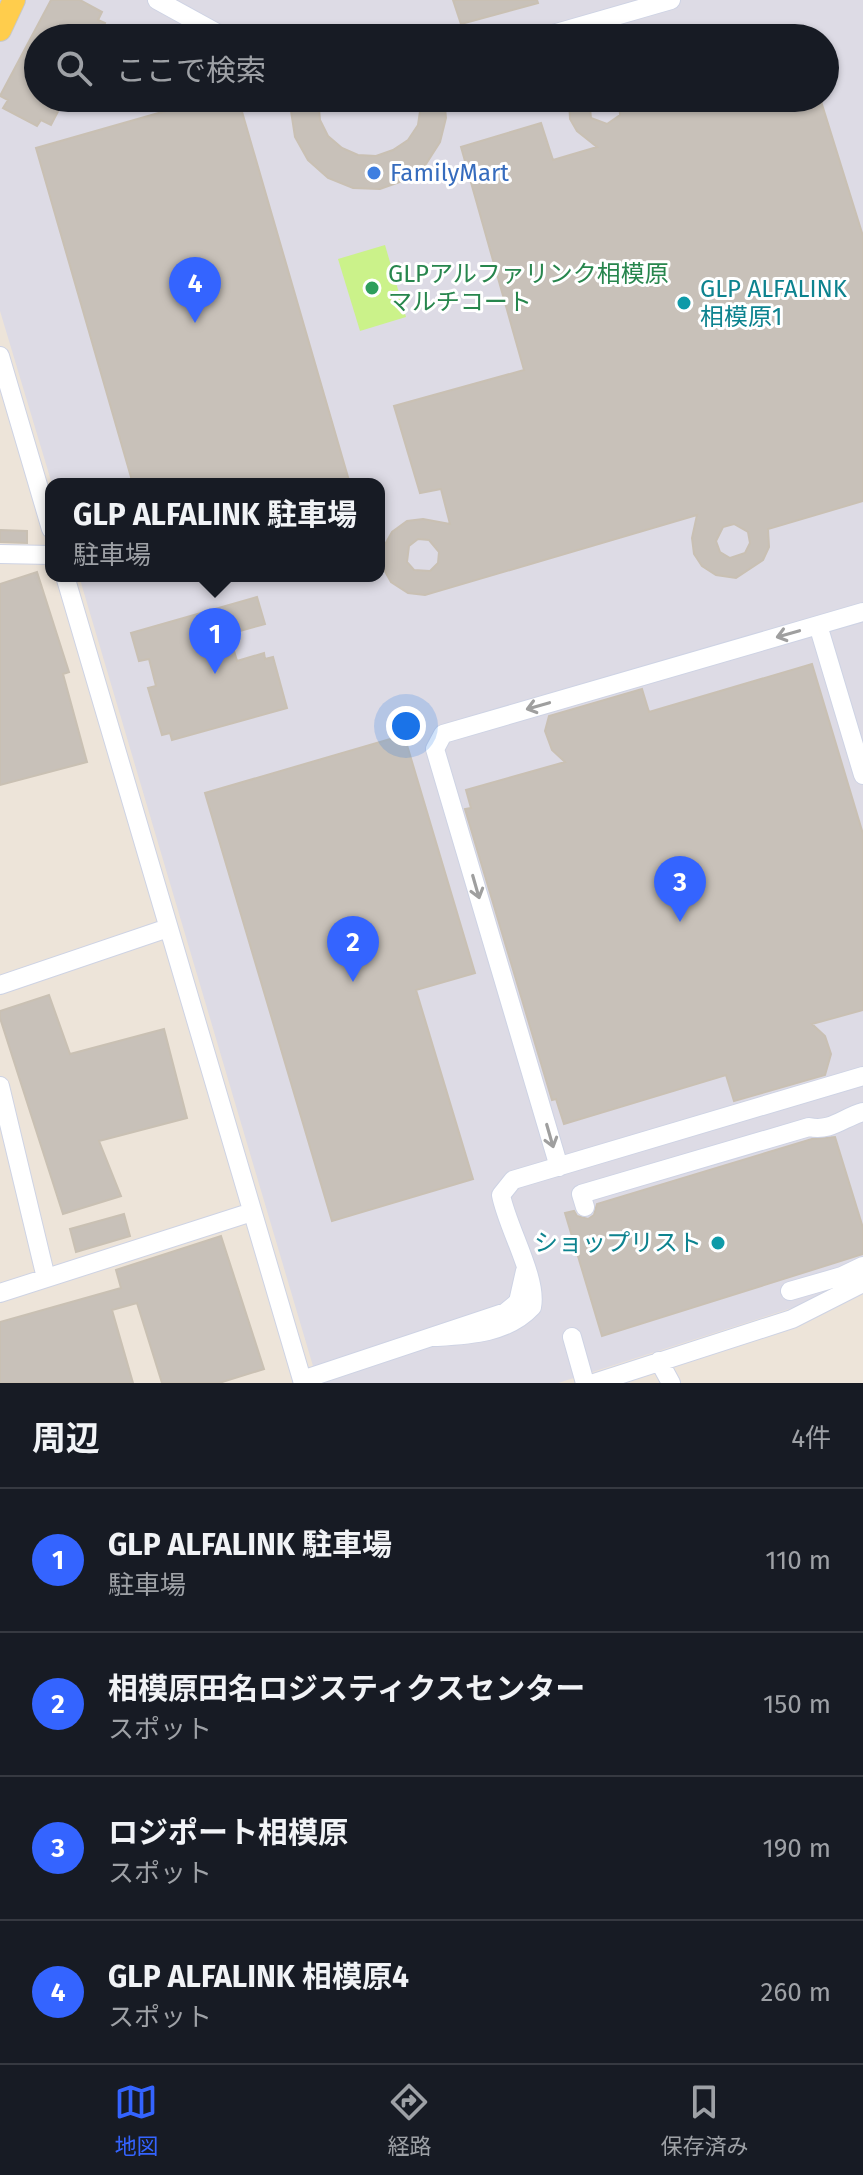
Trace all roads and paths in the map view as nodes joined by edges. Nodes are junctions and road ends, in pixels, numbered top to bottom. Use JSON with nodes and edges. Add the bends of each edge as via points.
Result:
{"nodes":[{"id":1,"x":14,"y":0,"type":"edge"},
{"id":2,"x":157,"y":0,"type":"edge"},
{"id":3,"x":671,"y":0,"type":"edge"},
{"id":4,"x":201,"y":24,"type":"edge"},
{"id":5,"x":588,"y":24,"type":"edge"},
{"id":6,"x":0,"y":30,"type":"edge"},
{"id":7,"x":0,"y":356,"type":"edge"},
{"id":8,"x":45,"y":509,"type":"edge"},
{"id":9,"x":0,"y":554,"type":"edge"},
{"id":10,"x":45,"y":555,"type":"edge"},
{"id":11,"x":67,"y":582,"type":"edge"},
{"id":12,"x":863,"y":612,"type":"edge"},
{"id":13,"x":818,"y":625,"type":"junction"},
{"id":14,"x":863,"y":775,"type":"edge"},
{"id":15,"x":168,"y":928,"type":"junction"},
{"id":16,"x":0,"y":985,"type":"edge"},
{"id":17,"x":863,"y":1076,"type":"edge"},
{"id":18,"x":0,"y":1086,"type":"edge"},
{"id":19,"x":859,"y":1116,"type":"edge"},
{"id":20,"x":559,"y":1167,"type":"junction"},
{"id":21,"x":585,"y":1207,"type":"dead end"},
{"id":22,"x":252,"y":1212,"type":"junction"},
{"id":23,"x":863,"y":1266,"type":"edge"},
{"id":24,"x":46,"y":1278,"type":"junction"},
{"id":25,"x":863,"y":1283,"type":"edge"},
{"id":26,"x":790,"y":1291,"type":"dead end"},
{"id":27,"x":0,"y":1293,"type":"edge"},
{"id":28,"x":572,"y":1337,"type":"dead end"},
{"id":29,"x":659,"y":1361,"type":"junction"},
{"id":30,"x":302,"y":1381,"type":"edge"},
{"id":31,"x":594,"y":1383,"type":"edge"},
{"id":32,"x":671,"y":1383,"type":"edge"}],
"edges":[{"from":1,"to":6,"type":"main road"},
{"from":2,"to":4,"type":"street"},
{"from":3,"to":5,"type":"street"},
{"from":7,"to":8,"type":"street"},
{"from":9,"to":10,"type":"street"},
{"from":11,"to":15,"type":"street"},
{"from":12,"to":13,"type":"street"},
{"from":13,"to":14,"type":"street"},
{"from":13,"to":20,"type":"street","one_way":true,"via":[[443,734],[435,749]]},
{"from":15,"to":16,"type":"street"},
{"from":15,"to":22,"type":"street"},
{"from":17,"to":20,"type":"street"},
{"from":18,"to":24,"type":"street"},
{"from":19,"to":21,"type":"street","via":[[819,1129],[809,1127],[698,1166],[581,1194]]},
{"from":20,"to":30,"type":"street","via":[[513,1180],[501,1195],[525,1271],[518,1302],[506,1312]]},
{"from":22,"to":24,"type":"street"},
{"from":22,"to":30,"type":"street"},
{"from":23,"to":26,"type":"street"},
{"from":24,"to":27,"type":"street"},
{"from":25,"to":29,"type":"street","via":[[792,1319]]},
{"from":28,"to":31,"type":"street"},
{"from":29,"to":31,"type":"street"},
{"from":29,"to":32,"type":"street"}]}
